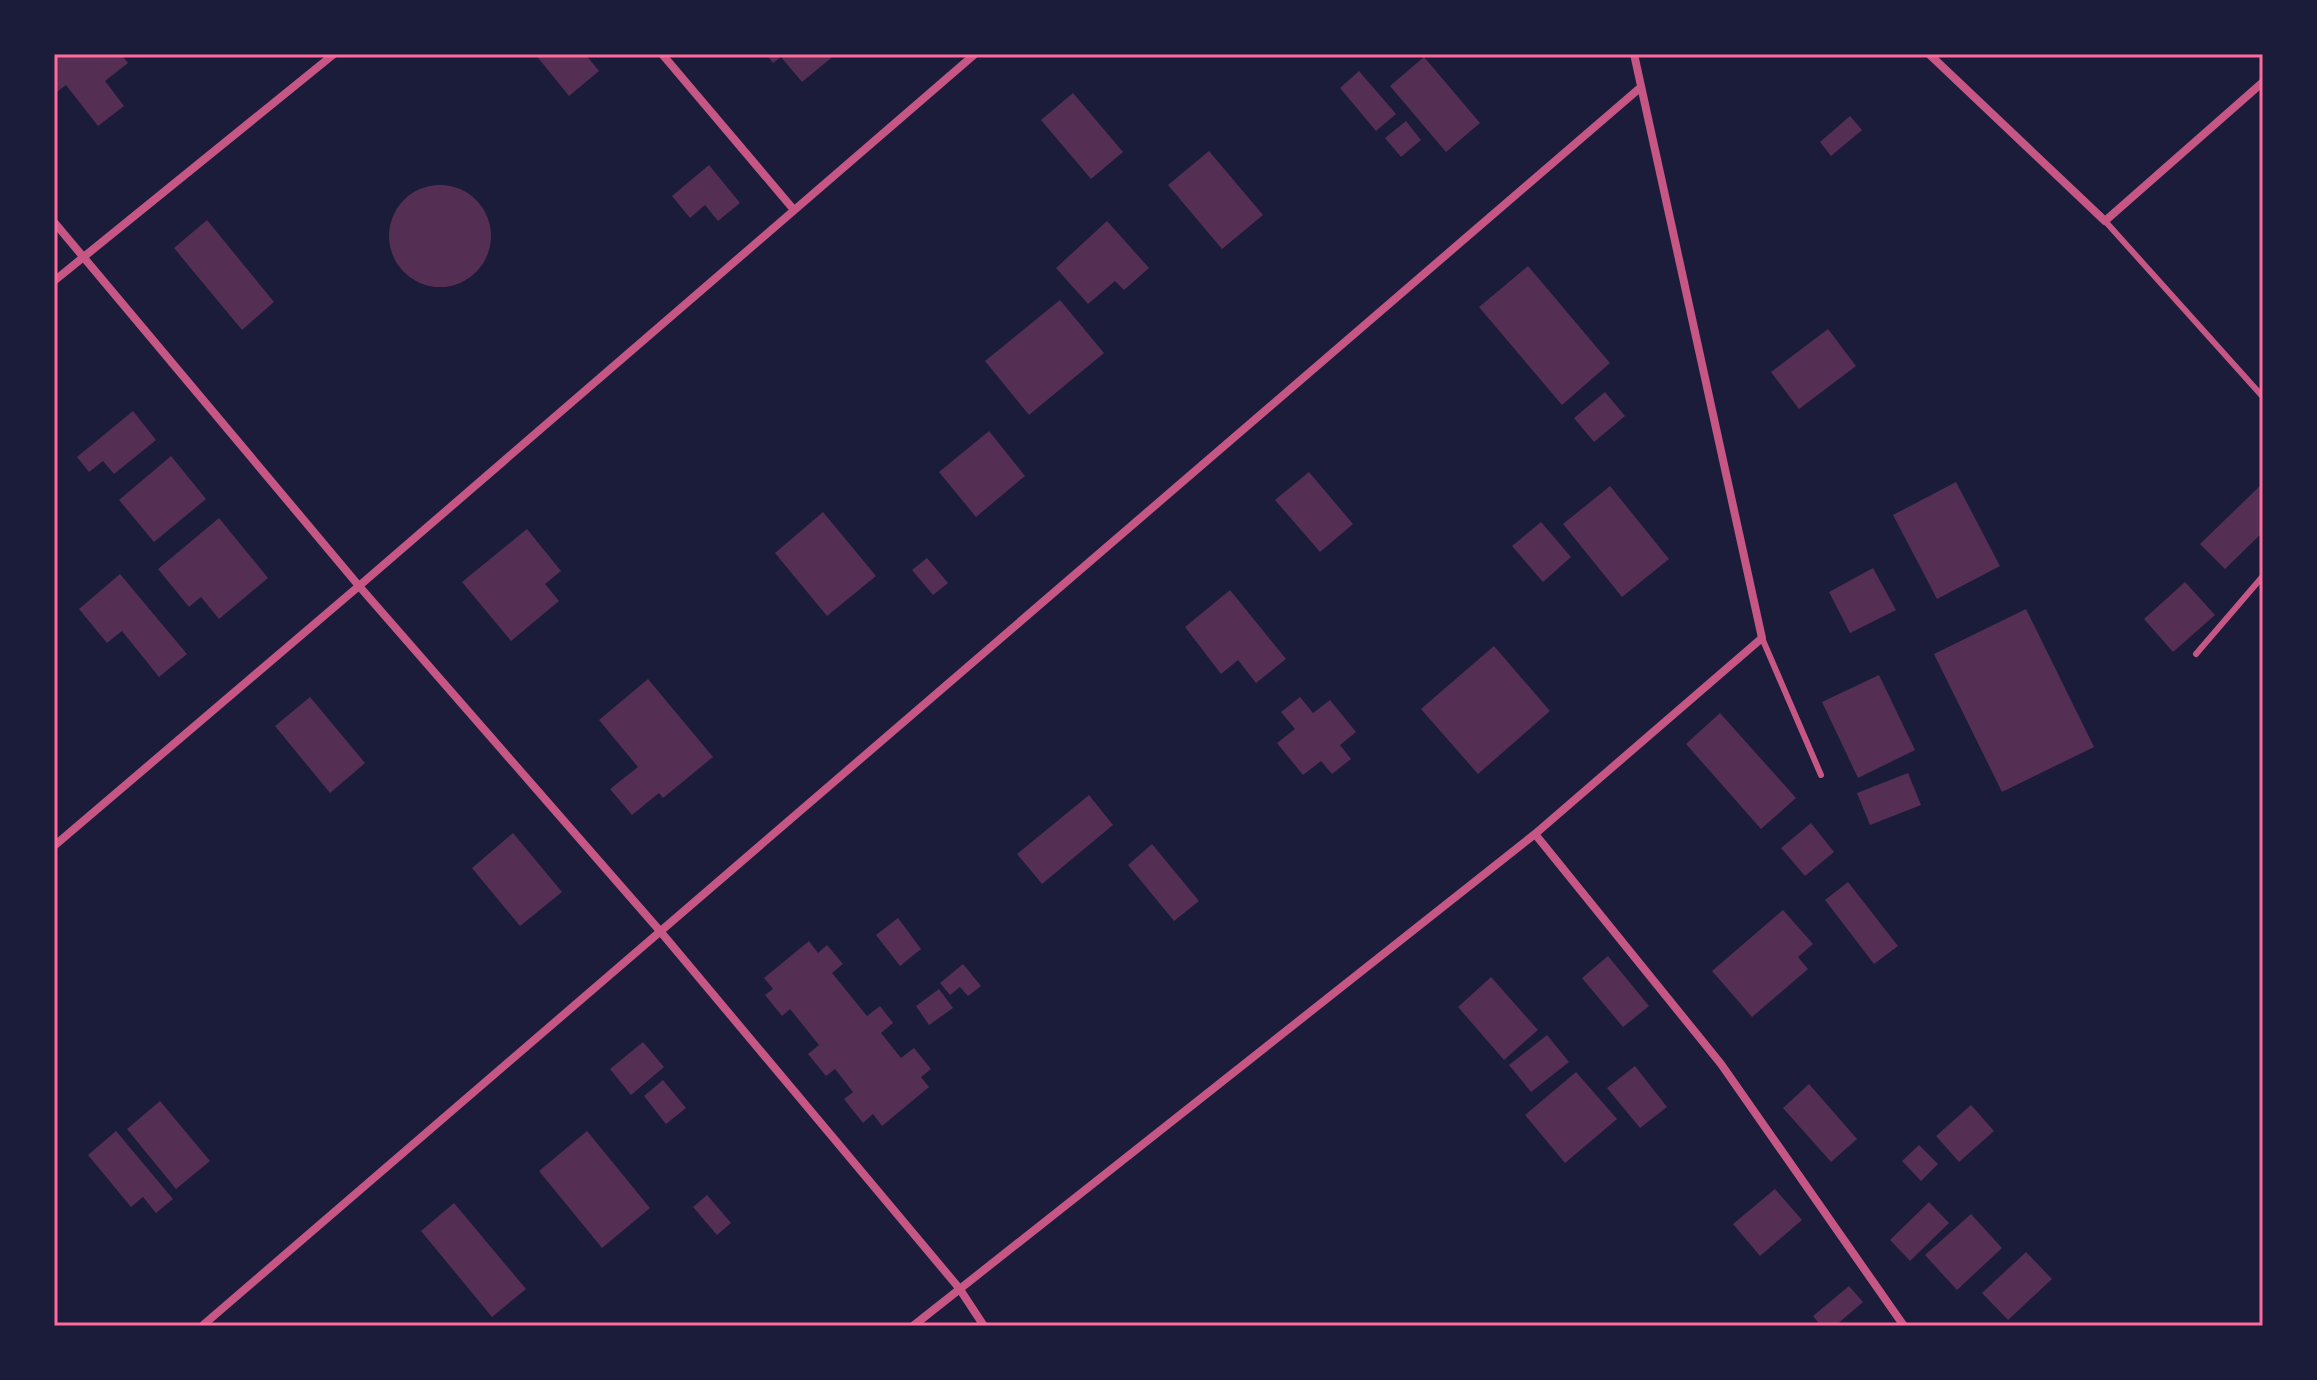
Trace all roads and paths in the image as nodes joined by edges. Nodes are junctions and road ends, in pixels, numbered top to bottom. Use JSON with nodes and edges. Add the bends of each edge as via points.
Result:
{"nodes":[{"id":1,"x":334,"y":54,"type":"edge"},
{"id":2,"x":662,"y":54,"type":"edge"},
{"id":3,"x":975,"y":54,"type":"edge"},
{"id":4,"x":1634,"y":54,"type":"edge"},
{"id":5,"x":1929,"y":54,"type":"edge"},
{"id":6,"x":2263,"y":82,"type":"edge"},
{"id":7,"x":1641,"y":87,"type":"junction"},
{"id":8,"x":794,"y":210,"type":"junction"},
{"id":9,"x":2105,"y":221,"type":"junction"},
{"id":10,"x":54,"y":222,"type":"edge"},
{"id":11,"x":83,"y":256,"type":"junction"},
{"id":12,"x":54,"y":281,"type":"edge"},
{"id":13,"x":2263,"y":397,"type":"edge"},
{"id":14,"x":2263,"y":576,"type":"edge"},
{"id":15,"x":359,"y":586,"type":"junction"},
{"id":16,"x":1762,"y":638,"type":"junction"},
{"id":17,"x":2196,"y":654,"type":"dead end"},
{"id":18,"x":1821,"y":775,"type":"dead end"},
{"id":19,"x":1535,"y":834,"type":"junction"},
{"id":20,"x":54,"y":846,"type":"edge"},
{"id":21,"x":660,"y":931,"type":"junction"},
{"id":22,"x":959,"y":1288,"type":"junction"},
{"id":23,"x":202,"y":1326,"type":"edge"},
{"id":24,"x":913,"y":1326,"type":"edge"},
{"id":25,"x":984,"y":1326,"type":"edge"},
{"id":26,"x":1904,"y":1326,"type":"edge"}],
"edges":[{"from":1,"to":11,"type":"street"},
{"from":2,"to":8,"type":"street"},
{"from":3,"to":8,"type":"street"},
{"from":4,"to":7,"type":"street"},
{"from":5,"to":9,"type":"street"},
{"from":6,"to":9,"type":"street"},
{"from":7,"to":16,"type":"street"},
{"from":7,"to":21,"type":"street"},
{"from":8,"to":15,"type":"street"},
{"from":9,"to":13,"type":"lane"},
{"from":10,"to":11,"type":"street"},
{"from":11,"to":12,"type":"street"},
{"from":11,"to":15,"type":"street"},
{"from":14,"to":17,"type":"lane"},
{"from":15,"to":20,"type":"street"},
{"from":15,"to":21,"type":"street"},
{"from":16,"to":18,"type":"lane"},
{"from":16,"to":19,"type":"street"},
{"from":19,"to":22,"type":"street"},
{"from":19,"to":26,"type":"street","via":[[1721,1064]]},
{"from":21,"to":22,"type":"street"},
{"from":21,"to":23,"type":"street"},
{"from":22,"to":24,"type":"street"},
{"from":22,"to":25,"type":"street"}]}
